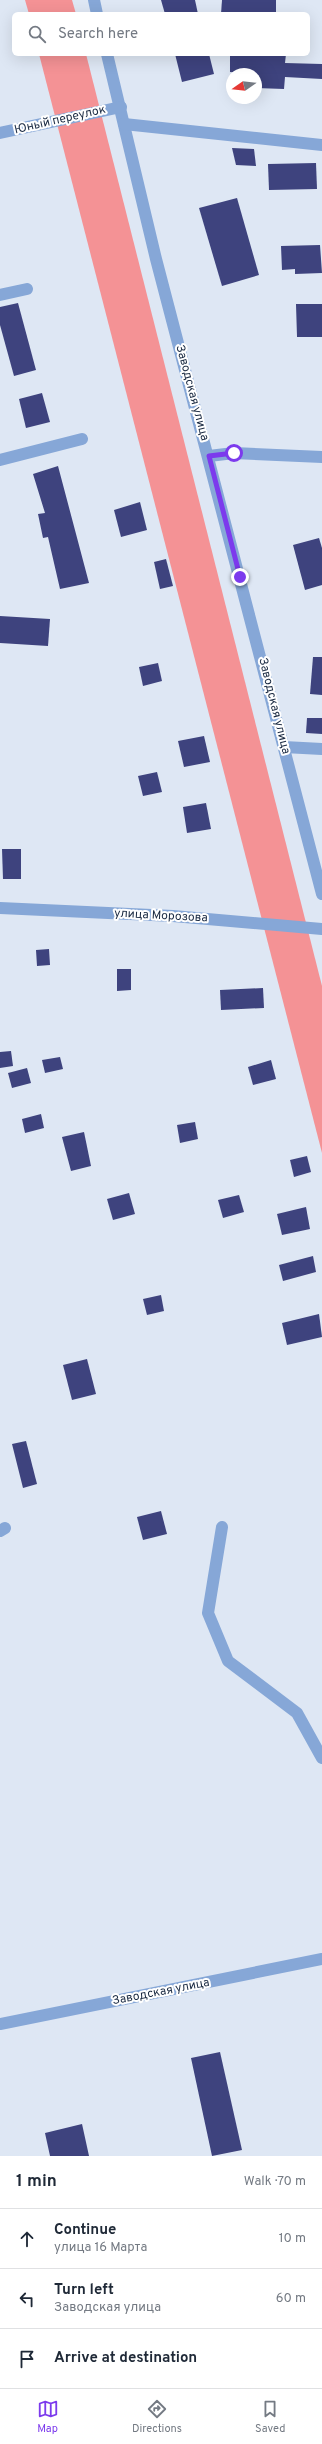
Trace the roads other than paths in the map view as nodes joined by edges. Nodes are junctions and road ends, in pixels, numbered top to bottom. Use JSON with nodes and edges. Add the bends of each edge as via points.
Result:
{"nodes":[{"id":1,"x":94,"y":0,"type":"edge"},
{"id":2,"x":97,"y":12,"type":"edge"},
{"id":3,"x":108,"y":56,"type":"edge"},
{"id":4,"x":121,"y":107,"type":"junction"},
{"id":5,"x":124,"y":124,"type":"junction"},
{"id":6,"x":0,"y":134,"type":"edge"},
{"id":7,"x":322,"y":145,"type":"edge"},
{"id":8,"x":27,"y":289,"type":"dead end"},
{"id":9,"x":0,"y":295,"type":"edge"},
{"id":10,"x":82,"y":439,"type":"dead end"},
{"id":11,"x":209,"y":456,"type":"junction"},
{"id":12,"x":322,"y":457,"type":"edge"},
{"id":13,"x":0,"y":460,"type":"edge"},
{"id":14,"x":284,"y":747,"type":"junction"},
{"id":15,"x":322,"y":749,"type":"edge"},
{"id":16,"x":322,"y":894,"type":"edge"},
{"id":17,"x":0,"y":908,"type":"edge"},
{"id":18,"x":322,"y":929,"type":"edge"},
{"id":19,"x":222,"y":1527,"type":"dead end"},
{"id":20,"x":322,"y":1758,"type":"edge"},
{"id":21,"x":322,"y":1960,"type":"edge"},
{"id":22,"x":3,"y":2021,"type":"edge"}],
"edges":[{"from":1,"to":2,"type":"street"},
{"from":3,"to":4,"type":"street","name":"Заводская улица"},
{"from":4,"to":5,"type":"street","name":"Заводская улица"},
{"from":4,"to":6,"type":"street","name":"Юный переулок"},
{"from":5,"to":7,"type":"street"},
{"from":5,"to":11,"type":"street","name":"Заводская улица","via":[[156,259]]},
{"from":8,"to":9,"type":"street"},
{"from":10,"to":13,"type":"street"},
{"from":11,"to":12,"type":"street","via":[[234,453]]},
{"from":11,"to":14,"type":"street","name":"Заводская улица"},
{"from":14,"to":15,"type":"street"},
{"from":14,"to":16,"type":"street","name":"Заводская улица"},
{"from":17,"to":18,"type":"street","name":"улица Морозова","via":[[174,916]]},
{"from":19,"to":20,"type":"street","via":[[208,1613],[228,1661],[297,1713]]},
{"from":21,"to":22,"type":"street","name":"Заводская улица"}]}
